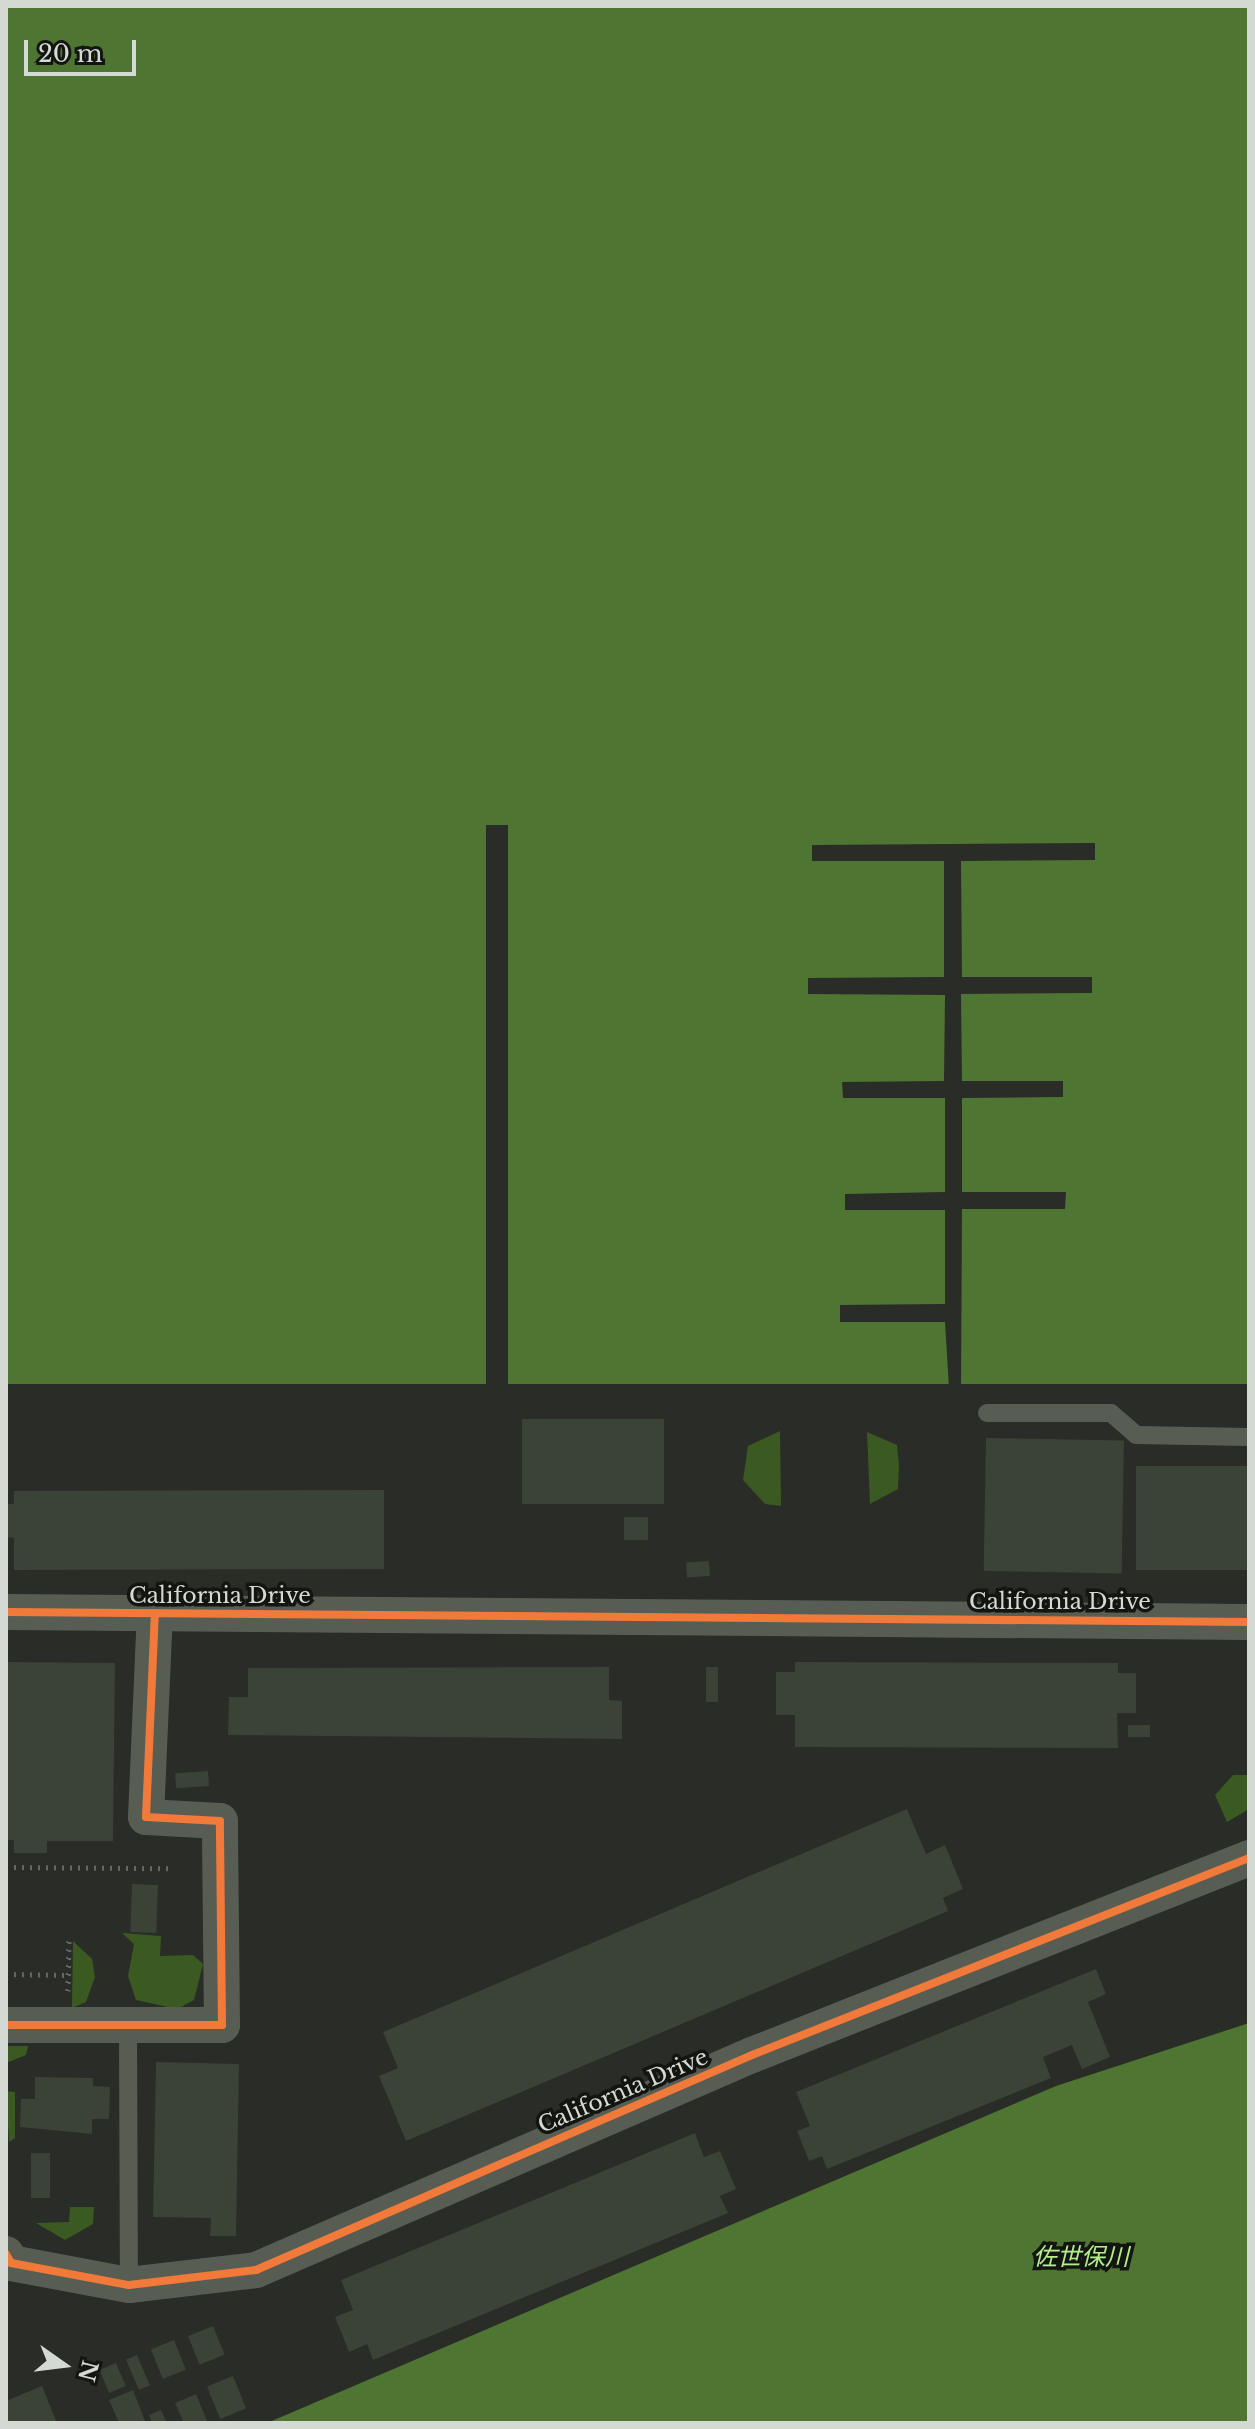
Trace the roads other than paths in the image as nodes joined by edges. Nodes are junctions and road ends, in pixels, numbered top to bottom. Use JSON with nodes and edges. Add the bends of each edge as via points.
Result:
{"nodes":[{"id":1,"x":987,"y":1413,"type":"dead end"},
{"id":2,"x":1249,"y":1437,"type":"edge"},
{"id":3,"x":6,"y":1612,"type":"edge"},
{"id":4,"x":155,"y":1613,"type":"junction"},
{"id":5,"x":1249,"y":1622,"type":"edge"},
{"id":6,"x":1249,"y":1858,"type":"edge"},
{"id":7,"x":128,"y":2023,"type":"junction"},
{"id":8,"x":6,"y":2025,"type":"edge"},
{"id":9,"x":8,"y":2261,"type":"edge"},
{"id":10,"x":129,"y":2285,"type":"junction"}],
"edges":[{"from":1,"to":2,"type":"lane","via":[[1111,1413],[1136,1435]]},
{"from":3,"to":4,"type":"street","name":"California Drive"},
{"from":4,"to":5,"type":"street","name":"California Drive"},
{"from":4,"to":7,"type":"street","via":[[146,1817],[220,1821],[222,2025]]},
{"from":6,"to":10,"type":"street","name":"California Drive","via":[[752,2055],[256,2270]]},
{"from":7,"to":8,"type":"street"},
{"from":7,"to":10,"type":"lane"},
{"from":9,"to":10,"type":"street","name":"California Drive"}]}
